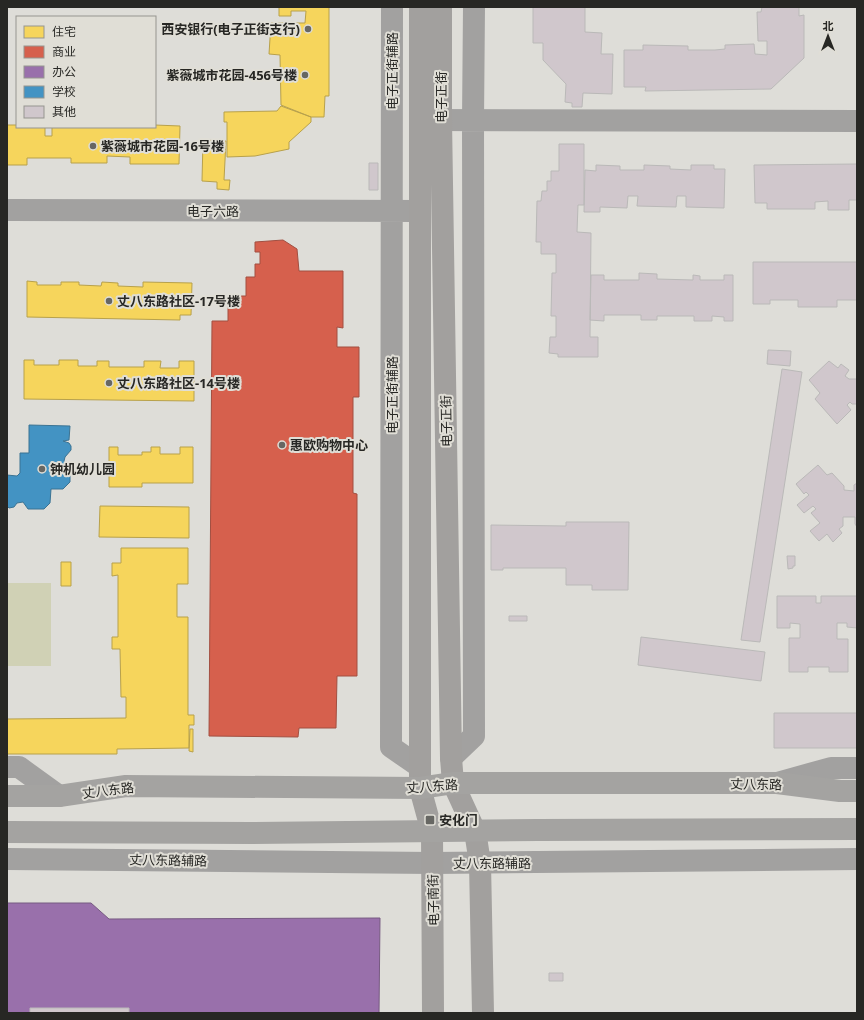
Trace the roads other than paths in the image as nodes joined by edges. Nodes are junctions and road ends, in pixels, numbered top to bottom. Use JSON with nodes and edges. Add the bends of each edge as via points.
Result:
{"nodes":[{"id":1,"x":392,"y":7,"type":"edge"},
{"id":2,"x":420,"y":7,"type":"edge"},
{"id":3,"x":441,"y":7,"type":"edge"},
{"id":4,"x":474,"y":7,"type":"edge"},
{"id":5,"x":419,"y":120,"type":"junction"},
{"id":6,"x":440,"y":120,"type":"junction"},
{"id":7,"x":473,"y":120,"type":"junction"},
{"id":8,"x":857,"y":121,"type":"edge"},
{"id":9,"x":7,"y":210,"type":"edge"},
{"id":10,"x":392,"y":211,"type":"junction"},
{"id":11,"x":419,"y":211,"type":"junction"},
{"id":12,"x":451,"y":758,"type":"junction"},
{"id":13,"x":7,"y":767,"type":"edge"},
{"id":14,"x":420,"y":767,"type":"junction"},
{"id":15,"x":857,"y":768,"type":"edge"},
{"id":16,"x":453,"y":783,"type":"junction"},
{"id":17,"x":777,"y":783,"type":"junction"},
{"id":18,"x":420,"y":788,"type":"junction"},
{"id":19,"x":857,"y":791,"type":"edge"},
{"id":20,"x":7,"y":796,"type":"edge"},
{"id":21,"x":59,"y":796,"type":"junction"},
{"id":22,"x":857,"y":829,"type":"edge"},
{"id":23,"x":475,"y":831,"type":"junction"},
{"id":24,"x":7,"y":832,"type":"edge"},
{"id":25,"x":432,"y":832,"type":"junction"},
{"id":26,"x":7,"y":859,"type":"edge"},
{"id":27,"x":857,"y":860,"type":"edge"},
{"id":28,"x":432,"y":864,"type":"junction"},
{"id":29,"x":480,"y":864,"type":"junction"},
{"id":30,"x":433,"y":1013,"type":"edge"},
{"id":31,"x":483,"y":1013,"type":"edge"}],
"edges":[{"from":1,"to":10,"type":"street","name":"电子正街辅路"},
{"from":2,"to":5,"type":"main road","name":"电子正街"},
{"from":3,"to":6,"type":"main road","name":"电子正街"},
{"from":4,"to":7,"type":"street"},
{"from":5,"to":6,"type":"street"},
{"from":5,"to":11,"type":"main road","name":"电子正街"},
{"from":6,"to":7,"type":"street"},
{"from":6,"to":12,"type":"main road","name":"电子正街"},
{"from":7,"to":8,"type":"street"},
{"from":7,"to":12,"type":"street","via":[[474,736]]},
{"from":9,"to":10,"type":"street","name":"电子六路"},
{"from":10,"to":11,"type":"street","name":"电子六路"},
{"from":10,"to":14,"type":"street","name":"电子正街辅路","via":[[391,748]]},
{"from":11,"to":14,"type":"main road","name":"电子正街"},
{"from":12,"to":16,"type":"main road","name":"电子正街"},
{"from":13,"to":21,"type":"street","via":[[19,767]]},
{"from":14,"to":18,"type":"main road","name":"电子正街"},
{"from":15,"to":17,"type":"street","via":[[831,768]]},
{"from":16,"to":17,"type":"main road","name":"丈八东路"},
{"from":16,"to":18,"type":"main road","name":"丈八东路"},
{"from":16,"to":23,"type":"main road","name":"电子正街"},
{"from":17,"to":19,"type":"main road","name":"丈八东路"},
{"from":18,"to":21,"type":"main road","name":"丈八东路","via":[[126,786]]},
{"from":18,"to":25,"type":"main road","name":"电子南街"},
{"from":20,"to":21,"type":"main road","name":"丈八东路"},
{"from":22,"to":23,"type":"main road"},
{"from":23,"to":25,"type":"main road"},
{"from":23,"to":29,"type":"main road"},
{"from":24,"to":25,"type":"main road"},
{"from":25,"to":28,"type":"main road","name":"电子南街"},
{"from":26,"to":28,"type":"street","name":"丈八东路辅路"},
{"from":27,"to":29,"type":"street","name":"丈八东路辅路"},
{"from":28,"to":29,"type":"street","name":"丈八东路辅路"},
{"from":28,"to":30,"type":"main road","name":"电子南街"},
{"from":29,"to":31,"type":"main road"}]}
